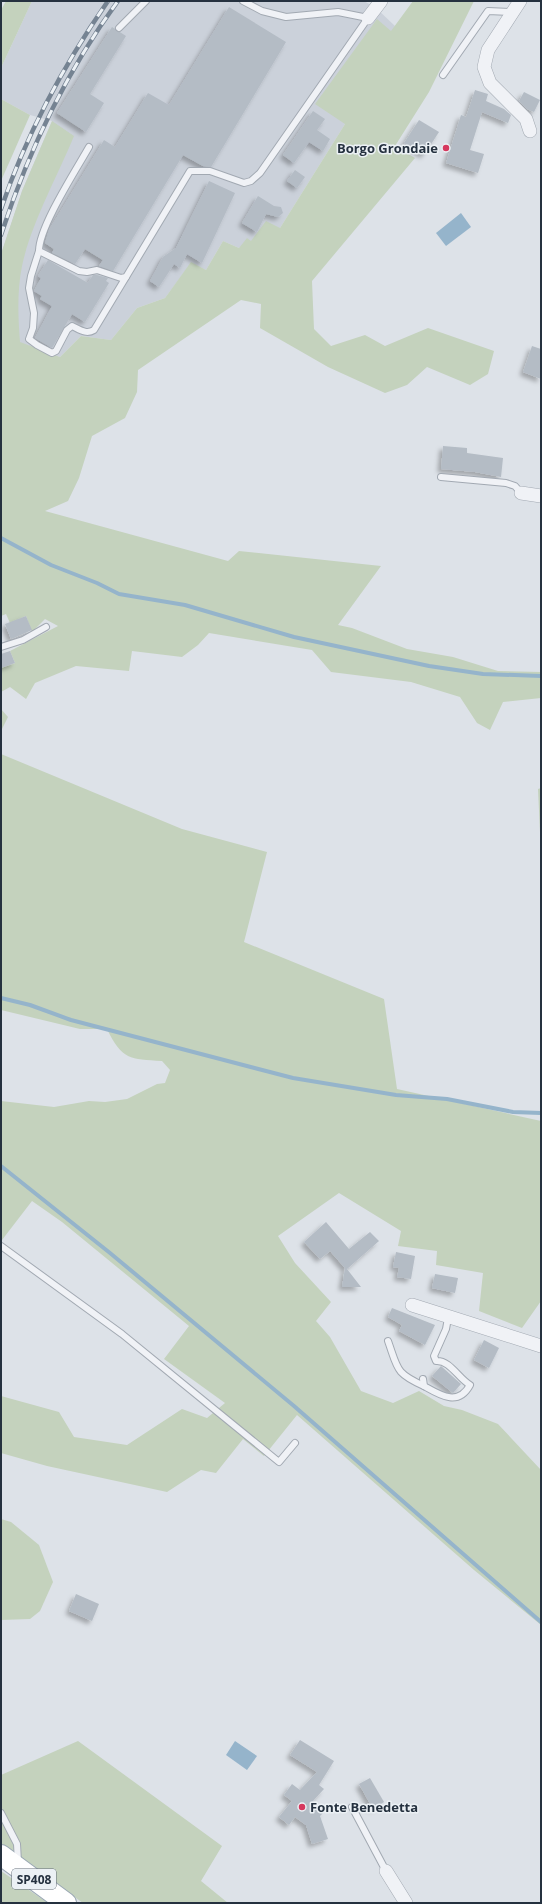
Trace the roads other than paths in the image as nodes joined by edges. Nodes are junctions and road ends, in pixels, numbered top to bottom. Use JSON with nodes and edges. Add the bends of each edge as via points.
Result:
{"nodes":[{"id":1,"x":146,"y":1,"type":"edge"},
{"id":2,"x":243,"y":1,"type":"edge"},
{"id":3,"x":381,"y":1,"type":"edge"},
{"id":4,"x":520,"y":1,"type":"edge"},
{"id":5,"x":512,"y":12,"type":"junction"},
{"id":6,"x":368,"y":18,"type":"junction"},
{"id":7,"x":119,"y":28,"type":"dead end"},
{"id":8,"x":443,"y":75,"type":"dead end"},
{"id":9,"x":530,"y":130,"type":"dead end"},
{"id":10,"x":89,"y":147,"type":"dead end"},
{"id":11,"x":39,"y":251,"type":"junction"},
{"id":12,"x":126,"y":277,"type":"junction"},
{"id":13,"x":440,"y":477,"type":"dead end"},
{"id":14,"x":521,"y":494,"type":"joint"},
{"id":15,"x":541,"y":496,"type":"edge"},
{"id":16,"x":46,"y":627,"type":"dead end"},
{"id":17,"x":1,"y":647,"type":"edge"},
{"id":18,"x":1,"y":1246,"type":"edge"},
{"id":19,"x":412,"y":1306,"type":"dead end"},
{"id":20,"x":448,"y":1318,"type":"junction"},
{"id":21,"x":388,"y":1341,"type":"dead end"},
{"id":22,"x":541,"y":1346,"type":"edge"},
{"id":23,"x":423,"y":1379,"type":"dead end"},
{"id":24,"x":424,"y":1386,"type":"junction"},
{"id":25,"x":295,"y":1443,"type":"dead end"},
{"id":26,"x":352,"y":1808,"type":"dead end"},
{"id":27,"x":1,"y":1813,"type":"edge"},
{"id":28,"x":1,"y":1855,"type":"edge"},
{"id":29,"x":19,"y":1868,"type":"junction"},
{"id":30,"x":386,"y":1871,"type":"joint"},
{"id":31,"x":66,"y":1903,"type":"edge"},
{"id":32,"x":406,"y":1903,"type":"edge"}],
"edges":[{"from":1,"to":7,"type":"lane"},
{"from":2,"to":6,"type":"lane","via":[[262,11],[286,17],[338,12]]},
{"from":3,"to":6,"type":"street"},
{"from":4,"to":5,"type":"street"},
{"from":5,"to":8,"type":"lane","via":[[488,11]]},
{"from":5,"to":9,"type":"street","via":[[488,50],[484,67],[490,83],[526,119]]},
{"from":6,"to":12,"type":"lane","via":[[258,176],[244,183],[210,171],[190,171]]},
{"from":10,"to":11,"type":"lane","via":[[45,228]]},
{"from":11,"to":12,"type":"lane","via":[[79,271],[97,270],[121,278]]},
{"from":11,"to":12,"type":"lane","via":[[29,288],[34,313],[29,339],[36,346],[52,352],[56,351],[67,330],[72,326],[85,332],[94,330]]},
{"from":13,"to":14,"type":"lane","via":[[506,483],[515,486]]},
{"from":14,"to":15,"type":"street"},
{"from":16,"to":17,"type":"lane","via":[[23,640]]},
{"from":18,"to":25,"type":"lane","via":[[122,1334],[278,1462]]},
{"from":19,"to":20,"type":"street"},
{"from":20,"to":22,"type":"street"},
{"from":20,"to":24,"type":"lane","via":[[434,1356],[436,1361],[447,1363],[470,1385],[460,1396],[450,1398],[445,1398]]},
{"from":21,"to":24,"type":"lane","via":[[398,1371],[408,1380]]},
{"from":23,"to":24,"type":"lane"},
{"from":26,"to":30,"type":"lane"},
{"from":27,"to":29,"type":"lane","via":[[17,1844]]},
{"from":28,"to":29,"type":"main road","number":"SP408"},
{"from":29,"to":31,"type":"main road","number":"SP408"},
{"from":30,"to":32,"type":"street"}]}
